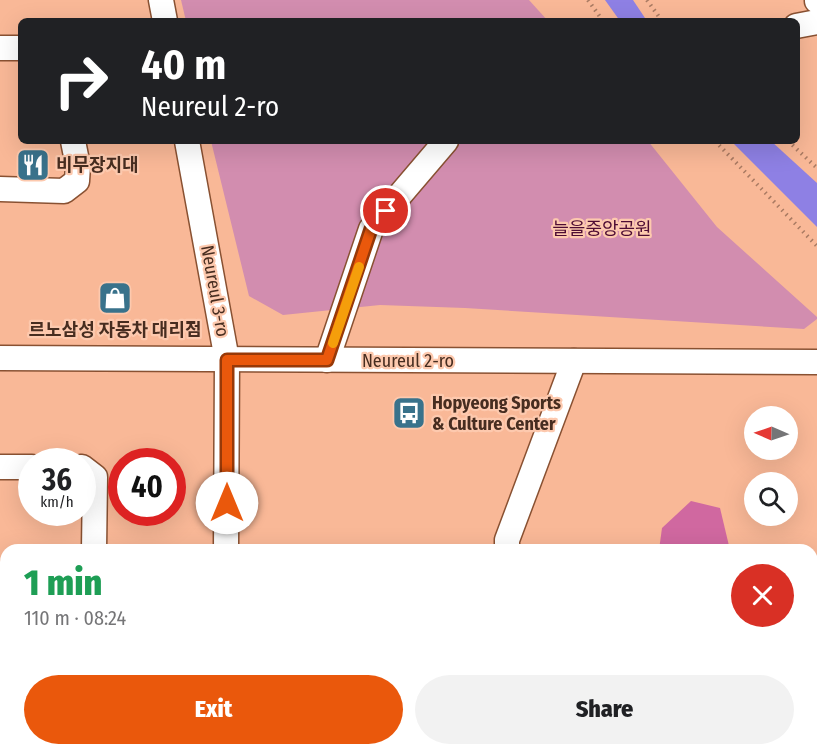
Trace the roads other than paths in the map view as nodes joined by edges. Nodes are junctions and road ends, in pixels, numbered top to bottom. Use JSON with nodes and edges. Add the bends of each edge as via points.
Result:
{"nodes":[{"id":1,"x":161,"y":0,"type":"edge"},
{"id":2,"x":164,"y":18,"type":"edge"},
{"id":3,"x":817,"y":22,"type":"edge"},
{"id":4,"x":800,"y":25,"type":"edge"},
{"id":5,"x":0,"y":48,"type":"edge"},
{"id":6,"x":18,"y":48,"type":"edge"},
{"id":7,"x":74,"y":144,"type":"edge"},
{"id":8,"x":188,"y":144,"type":"edge"},
{"id":9,"x":443,"y":144,"type":"edge"},
{"id":10,"x":0,"y":189,"type":"edge"},
{"id":11,"x":0,"y":358,"type":"edge"},
{"id":12,"x":227,"y":360,"type":"junction"},
{"id":13,"x":327,"y":360,"type":"junction"},
{"id":14,"x":574,"y":361,"type":"junction"},
{"id":15,"x":817,"y":362,"type":"edge"},
{"id":16,"x":0,"y":467,"type":"edge"},
{"id":17,"x":18,"y":467,"type":"edge"},
{"id":18,"x":94,"y":526,"type":"edge"},
{"id":19,"x":94,"y":544,"type":"edge"},
{"id":20,"x":226,"y":544,"type":"edge"},
{"id":21,"x":507,"y":544,"type":"edge"}],
"edges":[{"from":1,"to":2,"type":"street"},
{"from":3,"to":4,"type":"street"},
{"from":5,"to":6,"type":"street"},
{"from":7,"to":10,"type":"street","via":[[77,182],[64,190]]},
{"from":8,"to":12,"type":"street","name":"Neureul 3-ro"},
{"from":9,"to":13,"type":"street","via":[[371,229]]},
{"from":11,"to":12,"type":"street","name":"Neureul 2-ro"},
{"from":12,"to":13,"type":"street","name":"Neureul 2-ro"},
{"from":12,"to":20,"type":"street","name":"Neureul 3-ro"},
{"from":13,"to":14,"type":"street","name":"Neureul 2-ro"},
{"from":14,"to":15,"type":"street","name":"Neureul 2-ro"},
{"from":14,"to":21,"type":"street"},
{"from":16,"to":17,"type":"street"},
{"from":18,"to":19,"type":"street"}]}
